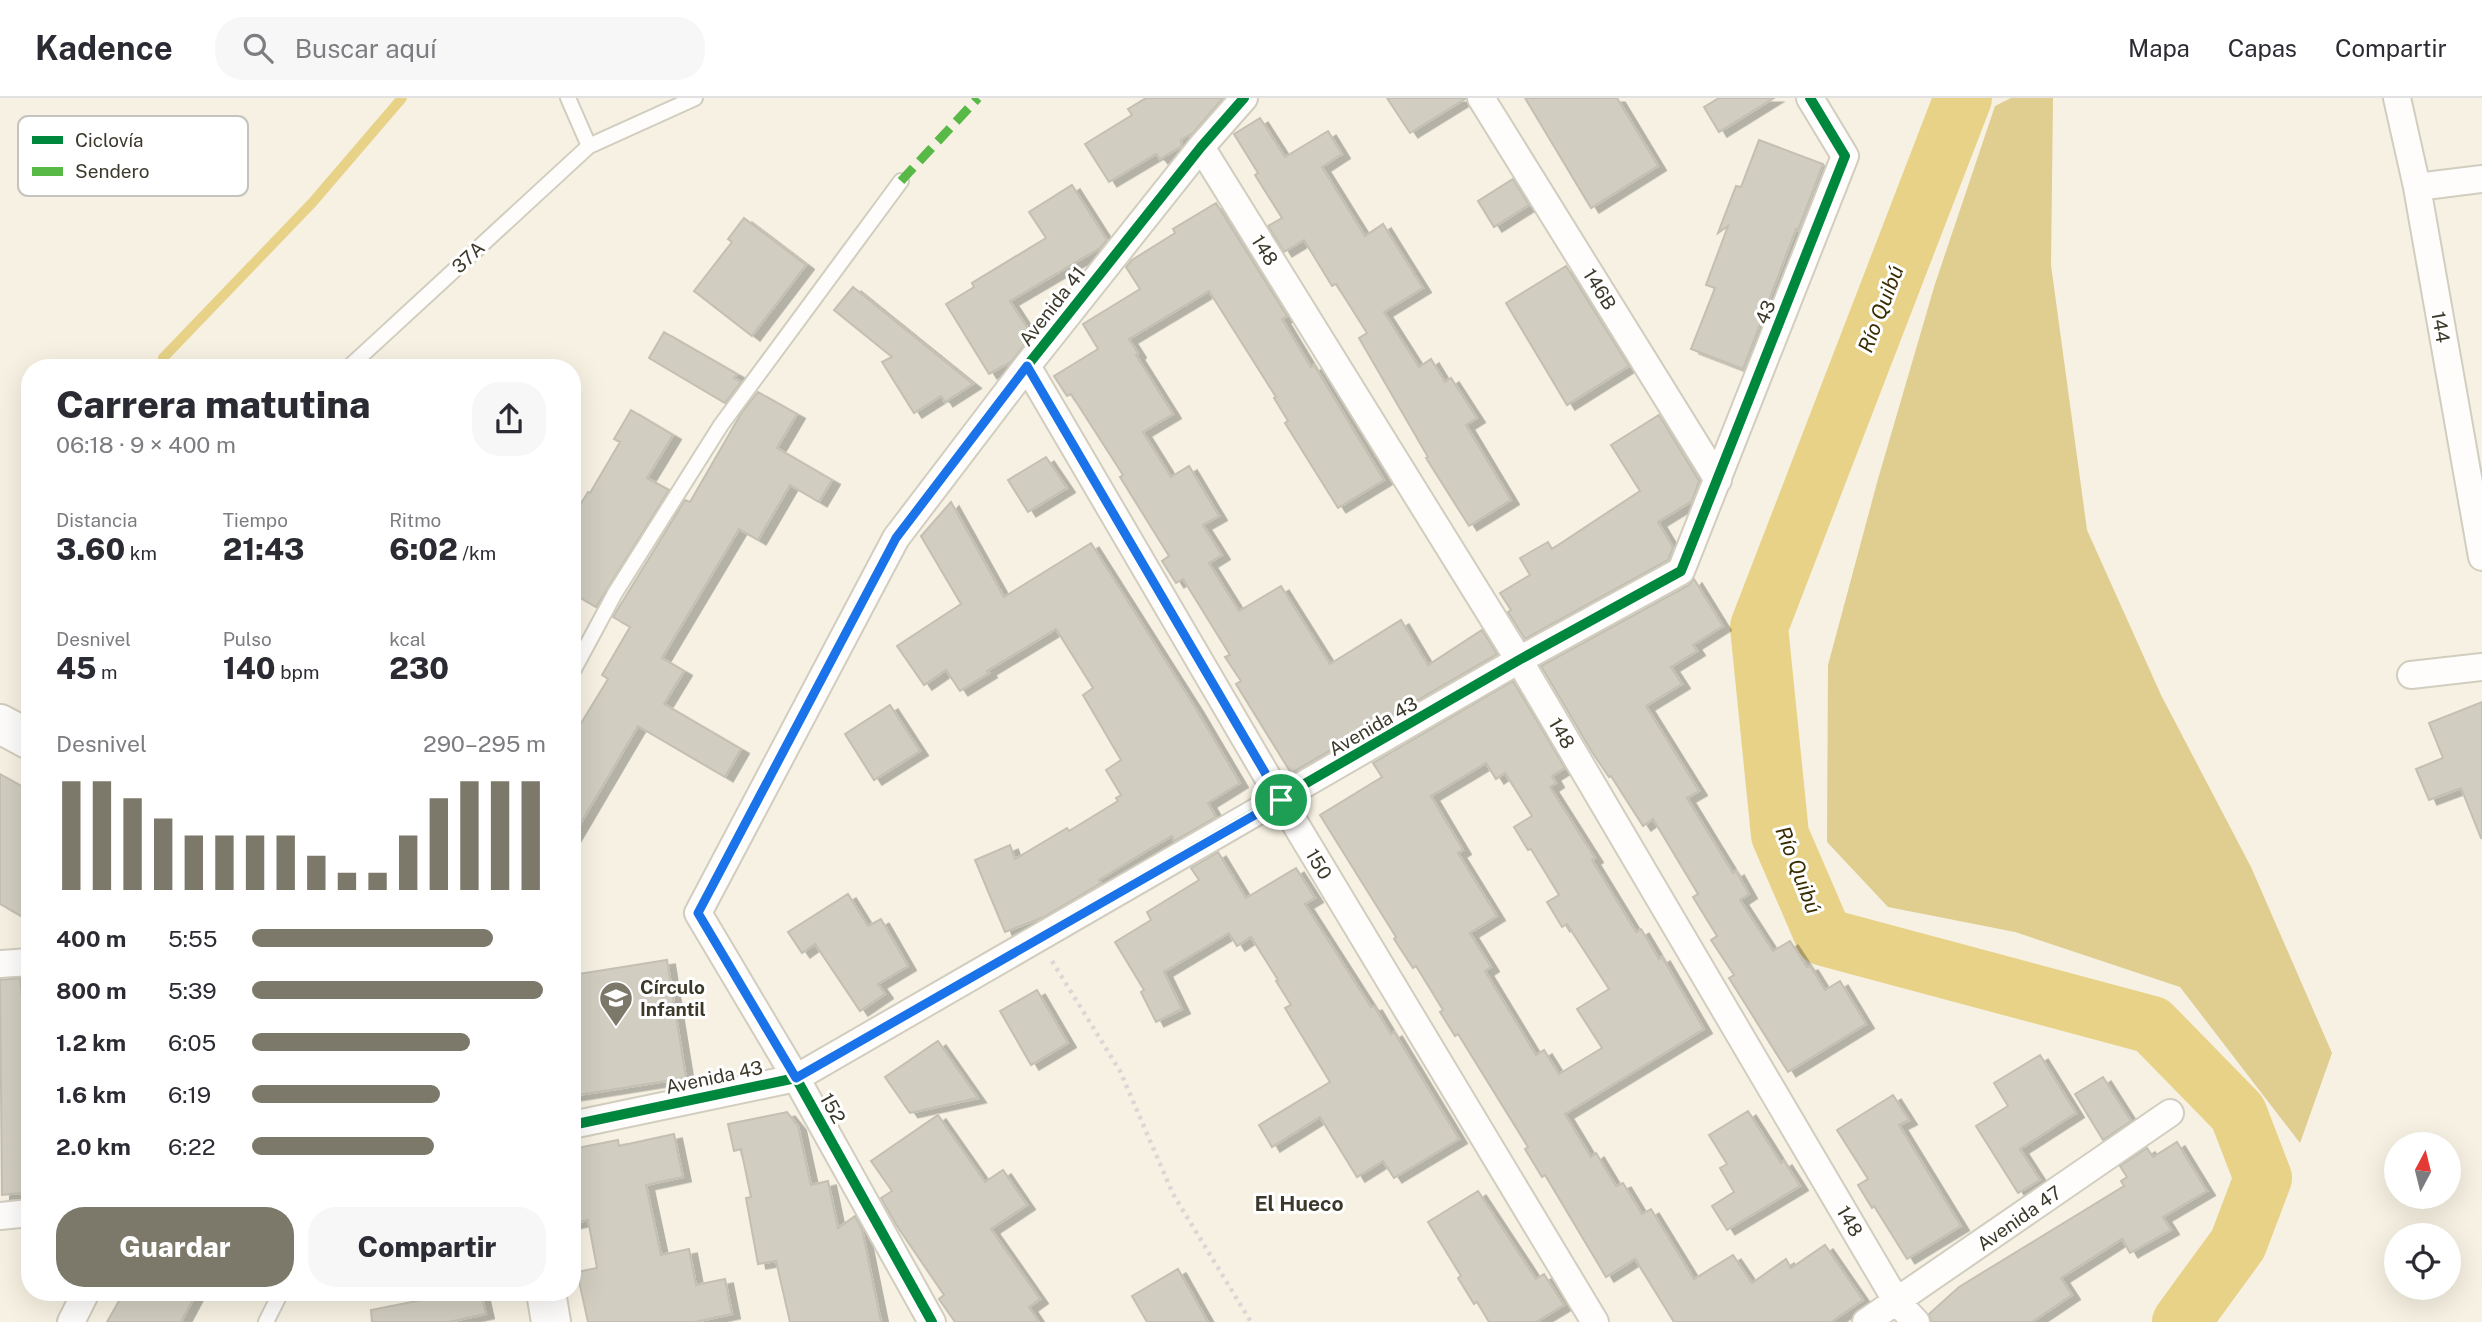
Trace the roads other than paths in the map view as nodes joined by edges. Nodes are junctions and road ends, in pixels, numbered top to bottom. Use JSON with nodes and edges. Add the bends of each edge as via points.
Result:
{"nodes":[{"id":1,"x":568,"y":98,"type":"edge"},
{"id":2,"x":695,"y":98,"type":"edge"},
{"id":3,"x":1244,"y":98,"type":"edge"},
{"id":4,"x":1481,"y":98,"type":"edge"},
{"id":5,"x":1810,"y":98,"type":"edge"},
{"id":6,"x":2397,"y":98,"type":"edge"},
{"id":7,"x":589,"y":146,"type":"junction"},
{"id":8,"x":1201,"y":147,"type":"junction"},
{"id":9,"x":2482,"y":179,"type":"edge"},
{"id":10,"x":901,"y":181,"type":"dead end"},
{"id":11,"x":2417,"y":187,"type":"junction"},
{"id":12,"x":358,"y":359,"type":"edge"},
{"id":13,"x":1027,"y":366,"type":"junction"},
{"id":14,"x":1718,"y":480,"type":"junction"},
{"id":15,"x":2482,"y":557,"type":"edge"},
{"id":16,"x":581,"y":656,"type":"edge"},
{"id":17,"x":1519,"y":660,"type":"junction"},
{"id":18,"x":2482,"y":667,"type":"edge"},
{"id":19,"x":2411,"y":675,"type":"dead end"},
{"id":20,"x":0,"y":724,"type":"edge"},
{"id":21,"x":21,"y":735,"type":"edge"},
{"id":22,"x":1281,"y":800,"type":"junction"},
{"id":23,"x":698,"y":913,"type":"joint"},
{"id":24,"x":21,"y":962,"type":"edge"},
{"id":25,"x":0,"y":964,"type":"edge"},
{"id":26,"x":796,"y":1078,"type":"junction"},
{"id":27,"x":2170,"y":1113,"type":"dead end"},
{"id":28,"x":581,"y":1123,"type":"edge"},
{"id":29,"x":21,"y":1214,"type":"edge"},
{"id":30,"x":0,"y":1216,"type":"edge"},
{"id":31,"x":82,"y":1301,"type":"edge"},
{"id":32,"x":276,"y":1301,"type":"edge"},
{"id":33,"x":548,"y":1301,"type":"edge"},
{"id":34,"x":1897,"y":1302,"type":"junction"},
{"id":35,"x":71,"y":1322,"type":"edge"},
{"id":36,"x":266,"y":1322,"type":"edge"},
{"id":37,"x":551,"y":1322,"type":"edge"},
{"id":38,"x":932,"y":1322,"type":"edge"},
{"id":39,"x":1595,"y":1322,"type":"edge"},
{"id":40,"x":1867,"y":1322,"type":"edge"},
{"id":41,"x":1916,"y":1322,"type":"edge"}],
"edges":[{"from":1,"to":7,"type":"lane"},
{"from":2,"to":7,"type":"lane","name":"37A"},
{"from":3,"to":8,"type":"street","name":"Avenida 41"},
{"from":4,"to":14,"type":"street","name":"146B"},
{"from":5,"to":14,"type":"street","name":"43","via":[[1846,156]]},
{"from":6,"to":11,"type":"street","name":"144"},
{"from":7,"to":12,"type":"lane","name":"37A"},
{"from":8,"to":13,"type":"street","name":"Avenida 41"},
{"from":8,"to":17,"type":"street","name":"148"},
{"from":9,"to":11,"type":"street"},
{"from":10,"to":16,"type":"lane","via":[[721,425],[615,593]]},
{"from":11,"to":15,"type":"street","name":"144"},
{"from":13,"to":22,"type":"street","name":"150"},
{"from":13,"to":23,"type":"street","name":"Avenida 41","via":[[896,538]]},
{"from":14,"to":17,"type":"street","name":"Avenida 43","via":[[1681,571]]},
{"from":17,"to":22,"type":"street","name":"Avenida 43"},
{"from":17,"to":34,"type":"street","name":"148"},
{"from":18,"to":19,"type":"street"},
{"from":20,"to":21,"type":"street"},
{"from":22,"to":26,"type":"street","name":"Avenida 43"},
{"from":22,"to":39,"type":"street","name":"150"},
{"from":23,"to":26,"type":"street","name":"152"},
{"from":24,"to":25,"type":"street"},
{"from":26,"to":28,"type":"street","name":"Avenida 43"},
{"from":26,"to":38,"type":"street","name":"152"},
{"from":27,"to":34,"type":"street","name":"Avenida 47"},
{"from":29,"to":30,"type":"street"},
{"from":31,"to":35,"type":"street"},
{"from":32,"to":36,"type":"lane"},
{"from":33,"to":37,"type":"street"},
{"from":34,"to":40,"type":"street","name":"Avenida 47"},
{"from":34,"to":41,"type":"street","name":"148"}]}
